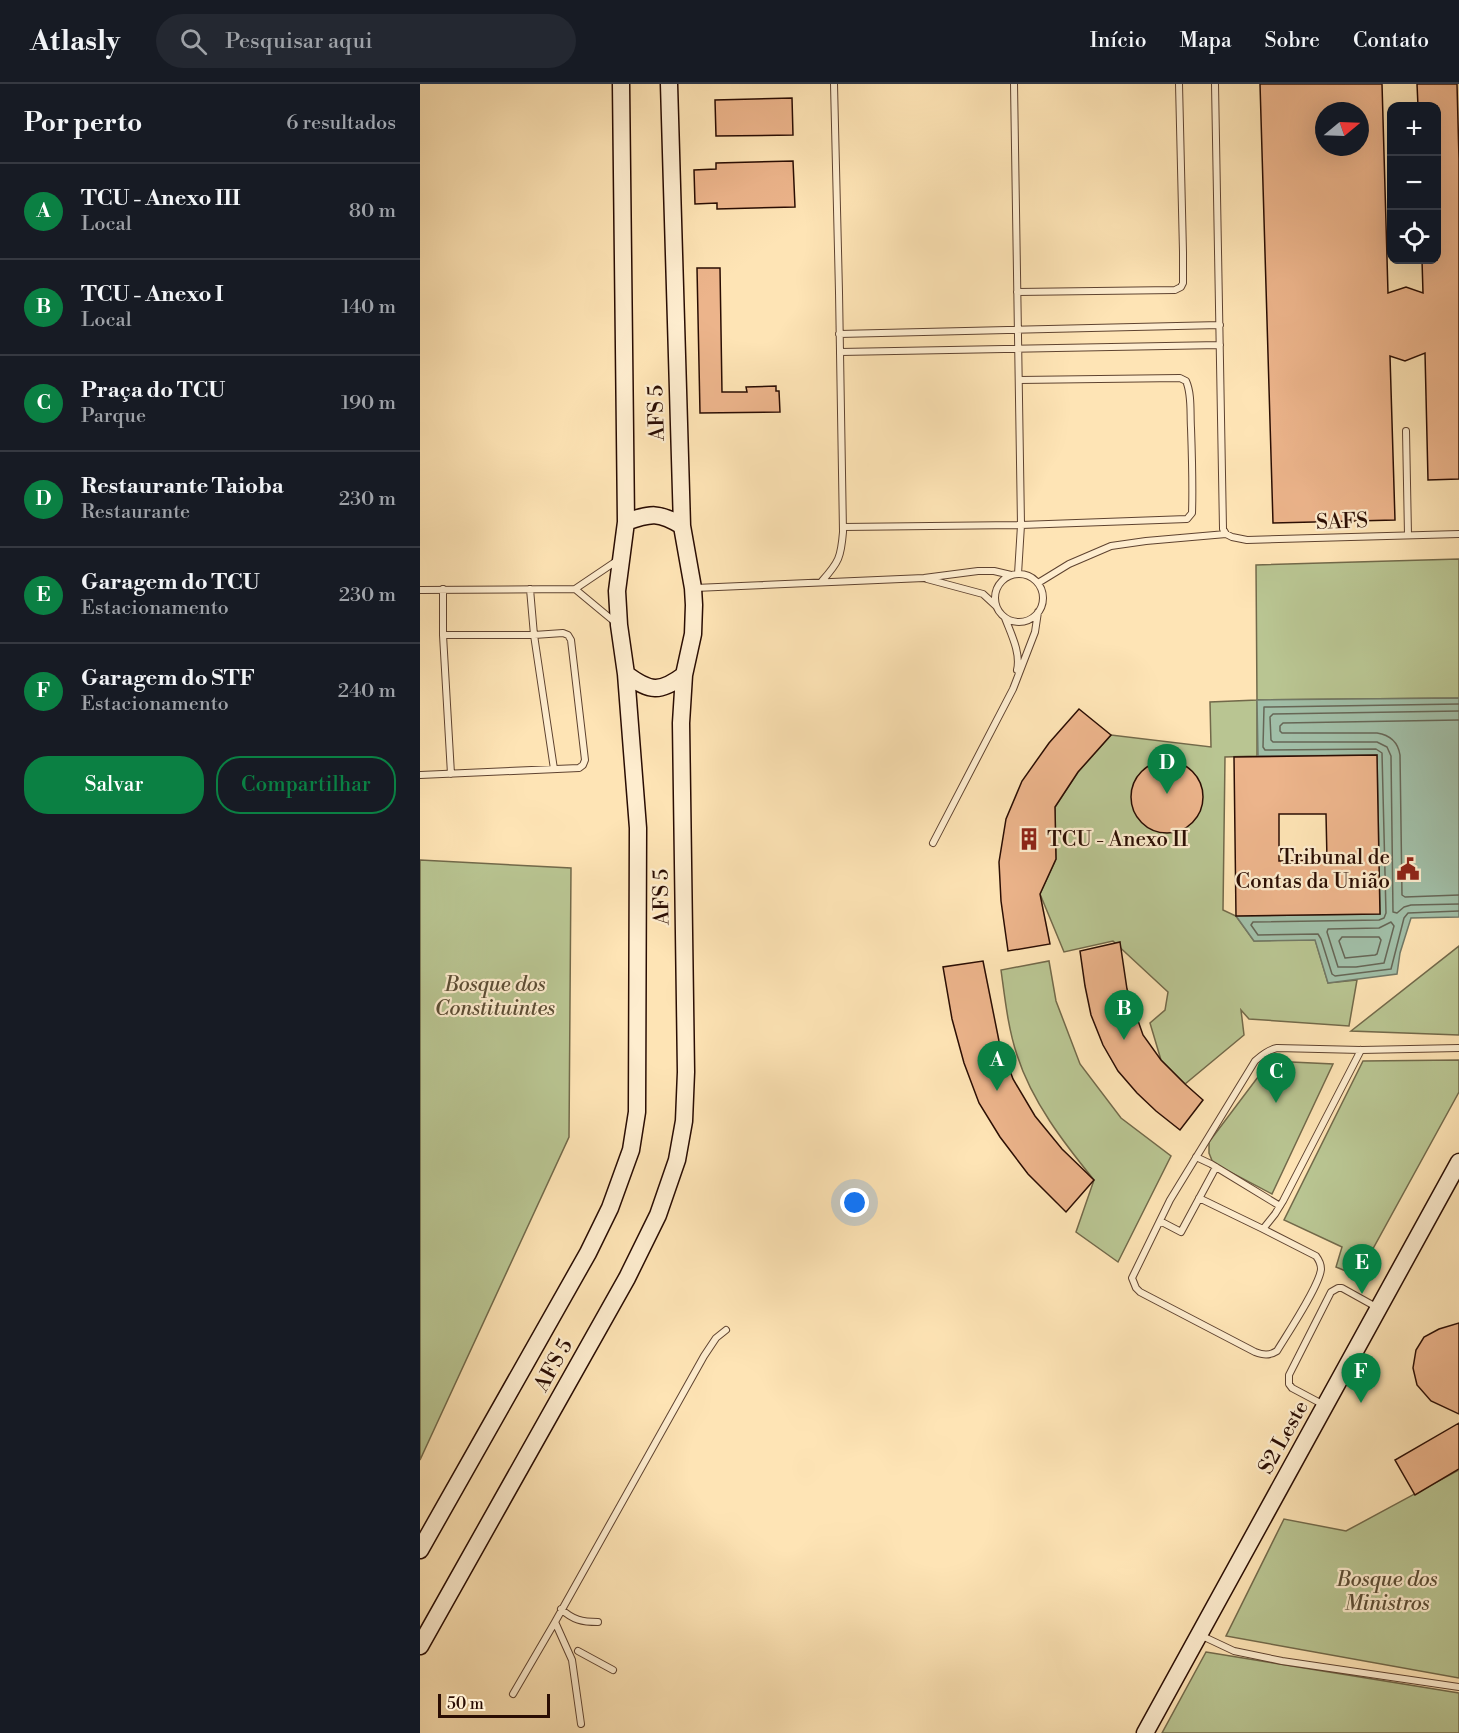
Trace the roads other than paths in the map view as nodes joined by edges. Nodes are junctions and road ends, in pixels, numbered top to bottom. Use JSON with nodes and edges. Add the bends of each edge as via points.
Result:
{"nodes":[{"id":1,"x":621,"y":84,"type":"edge"},
{"id":2,"x":669,"y":84,"type":"edge"},
{"id":3,"x":834,"y":84,"type":"edge"},
{"id":4,"x":1014,"y":84,"type":"edge"},
{"id":5,"x":1179,"y":84,"type":"edge"},
{"id":6,"x":1215,"y":84,"type":"edge"},
{"id":7,"x":1017,"y":292,"type":"junction"},
{"id":8,"x":1220,"y":325,"type":"junction"},
{"id":9,"x":1018,"y":330,"type":"junction"},
{"id":10,"x":839,"y":334,"type":"junction"},
{"id":11,"x":1220,"y":345,"type":"junction"},
{"id":12,"x":1018,"y":349,"type":"junction"},
{"id":13,"x":840,"y":352,"type":"junction"},
{"id":14,"x":1019,"y":380,"type":"junction"},
{"id":15,"x":1406,"y":431,"type":"dead end"},
{"id":16,"x":626,"y":522,"type":"junction"},
{"id":17,"x":1021,"y":525,"type":"junction"},
{"id":18,"x":682,"y":526,"type":"junction"},
{"id":19,"x":843,"y":527,"type":"junction"},
{"id":20,"x":1226,"y":534,"type":"junction"},
{"id":21,"x":1459,"y":534,"type":"edge"},
{"id":22,"x":1408,"y":535,"type":"junction"},
{"id":23,"x":621,"y":558,"type":"junction"},
{"id":24,"x":1014,"y":574,"type":"junction"},
{"id":25,"x":924,"y":578,"type":"junction"},
{"id":26,"x":822,"y":581,"type":"junction"},
{"id":27,"x":1038,"y":583,"type":"junction"},
{"id":28,"x":693,"y":588,"type":"junction"},
{"id":29,"x":443,"y":589,"type":"junction"},
{"id":30,"x":575,"y":589,"type":"junction"},
{"id":31,"x":420,"y":590,"type":"edge"},
{"id":32,"x":530,"y":590,"type":"junction"},
{"id":33,"x":996,"y":606,"type":"junction"},
{"id":34,"x":1038,"y":612,"type":"junction"},
{"id":35,"x":1005,"y":618,"type":"junction"},
{"id":36,"x":619,"y":625,"type":"junction"},
{"id":37,"x":442,"y":635,"type":"junction"},
{"id":38,"x":534,"y":635,"type":"junction"},
{"id":39,"x":626,"y":674,"type":"junction"},
{"id":40,"x":684,"y":675,"type":"junction"},
{"id":41,"x":1013,"y":688,"type":"junction"},
{"id":42,"x":554,"y":769,"type":"junction"},
{"id":43,"x":451,"y":774,"type":"junction"},
{"id":44,"x":420,"y":775,"type":"edge"},
{"id":45,"x":933,"y":843,"type":"dead end"},
{"id":46,"x":1459,"y":1048,"type":"edge"},
{"id":47,"x":1361,"y":1050,"type":"junction"},
{"id":48,"x":1196,"y":1157,"type":"junction"},
{"id":49,"x":1459,"y":1162,"type":"edge"},
{"id":50,"x":1216,"y":1167,"type":"junction"},
{"id":51,"x":1199,"y":1198,"type":"junction"},
{"id":52,"x":1280,"y":1206,"type":"junction"},
{"id":53,"x":1160,"y":1221,"type":"junction"},
{"id":54,"x":1263,"y":1229,"type":"junction"},
{"id":55,"x":1379,"y":1309,"type":"junction"},
{"id":56,"x":726,"y":1330,"type":"dead end"},
{"id":57,"x":1325,"y":1406,"type":"junction"},
{"id":58,"x":420,"y":1550,"type":"edge"},
{"id":59,"x":561,"y":1609,"type":"junction"},
{"id":60,"x":555,"y":1622,"type":"junction"},
{"id":61,"x":598,"y":1622,"type":"dead end"},
{"id":62,"x":1200,"y":1635,"type":"junction"},
{"id":63,"x":420,"y":1647,"type":"edge"},
{"id":64,"x":578,"y":1651,"type":"dead end"},
{"id":65,"x":613,"y":1670,"type":"dead end"},
{"id":66,"x":1459,"y":1687,"type":"edge"},
{"id":67,"x":513,"y":1694,"type":"dead end"},
{"id":68,"x":581,"y":1724,"type":"dead end"},
{"id":69,"x":1145,"y":1733,"type":"edge"}],
"edges":[{"from":1,"to":16,"type":"main road","name":"AFS 5"},
{"from":2,"to":18,"type":"main road","name":"AFS 5"},
{"from":3,"to":10,"type":"lane"},
{"from":4,"to":7,"type":"lane"},
{"from":5,"to":7,"type":"lane","via":[[1181,287]]},
{"from":6,"to":8,"type":"lane"},
{"from":7,"to":9,"type":"lane"},
{"from":8,"to":9,"type":"lane"},
{"from":8,"to":11,"type":"lane"},
{"from":9,"to":10,"type":"lane"},
{"from":9,"to":12,"type":"lane"},
{"from":10,"to":13,"type":"lane"},
{"from":11,"to":12,"type":"lane"},
{"from":11,"to":20,"type":"lane"},
{"from":12,"to":13,"type":"lane"},
{"from":12,"to":14,"type":"lane"},
{"from":13,"to":19,"type":"lane"},
{"from":14,"to":17,"type":"lane"},
{"from":14,"to":17,"type":"lane","via":[[1186,381],[1193,484],[1192,513],[1187,519]]},
{"from":15,"to":22,"type":"lane"},
{"from":16,"to":18,"type":"main road","via":[[654,514]]},
{"from":16,"to":23,"type":"main road","name":"AFS 5"},
{"from":17,"to":19,"type":"lane"},
{"from":17,"to":24,"type":"lane"},
{"from":18,"to":28,"type":"main road","name":"AFS 5"},
{"from":19,"to":26,"type":"lane","via":[[841,554]]},
{"from":20,"to":22,"type":"lane","name":"SAFS","via":[[1247,540]]},
{"from":20,"to":27,"type":"lane","name":"SAFS","via":[[1111,546]]},
{"from":21,"to":22,"type":"lane","name":"SAFS"},
{"from":23,"to":30,"type":"lane"},
{"from":23,"to":36,"type":"main road","name":"AFS 5","via":[[617,591]]},
{"from":24,"to":25,"type":"lane","via":[[978,571]]},
{"from":24,"to":27,"type":"lane"},
{"from":24,"to":33,"type":"lane","via":[[999,584]]},
{"from":25,"to":26,"type":"lane"},
{"from":25,"to":33,"type":"lane","via":[[983,594]]},
{"from":26,"to":28,"type":"lane"},
{"from":27,"to":34,"type":"lane","via":[[1042,597]]},
{"from":28,"to":40,"type":"main road","name":"AFS 5","via":[[693,634]]},
{"from":29,"to":31,"type":"lane"},
{"from":29,"to":32,"type":"lane"},
{"from":29,"to":37,"type":"lane"},
{"from":30,"to":32,"type":"lane"},
{"from":30,"to":36,"type":"lane"},
{"from":32,"to":38,"type":"lane"},
{"from":33,"to":35,"type":"lane"},
{"from":34,"to":35,"type":"lane","via":[[1026,621]]},
{"from":34,"to":41,"type":"lane","via":[[1035,632]]},
{"from":35,"to":41,"type":"lane","via":[[1018,663]]},
{"from":36,"to":39,"type":"main road","name":"AFS 5"},
{"from":37,"to":38,"type":"lane"},
{"from":37,"to":43,"type":"lane"},
{"from":38,"to":42,"type":"lane"},
{"from":38,"to":42,"type":"lane","via":[[563,633],[571,640],[585,760],[579,768]]},
{"from":39,"to":40,"type":"main road","via":[[653,689],[671,685]]},
{"from":39,"to":58,"type":"main road","name":"AFS 5","via":[[638,828],[637,1112],[632,1150],[588,1254]]},
{"from":40,"to":63,"type":"main road","name":"AFS 5","via":[[681,723],[686,1072],[677,1160],[658,1215],[627,1278]]},
{"from":41,"to":45,"type":"lane"},
{"from":42,"to":43,"type":"lane"},
{"from":43,"to":44,"type":"lane"},
{"from":46,"to":47,"type":"lane"},
{"from":47,"to":48,"type":"lane","via":[[1270,1050],[1255,1061]]},
{"from":47,"to":52,"type":"lane"},
{"from":48,"to":50,"type":"lane"},
{"from":48,"to":53,"type":"lane"},
{"from":49,"to":55,"type":"main road","name":"S2 Leste"},
{"from":50,"to":51,"type":"lane"},
{"from":50,"to":52,"type":"lane"},
{"from":51,"to":53,"type":"lane","via":[[1181,1232]]},
{"from":51,"to":54,"type":"lane"},
{"from":52,"to":54,"type":"lane"},
{"from":53,"to":54,"type":"lane","via":[[1132,1278],[1136,1288],[1267,1355],[1277,1351],[1321,1270],[1316,1256]]},
{"from":55,"to":57,"type":"main road","name":"S2 Leste"},
{"from":55,"to":57,"type":"lane","via":[[1342,1288],[1331,1292],[1288,1375],[1292,1388]]},
{"from":56,"to":59,"type":"lane","via":[[704,1356]]},
{"from":57,"to":62,"type":"main road","name":"S2 Leste"},
{"from":59,"to":60,"type":"lane"},
{"from":59,"to":61,"type":"lane","via":[[575,1620]]},
{"from":60,"to":67,"type":"lane"},
{"from":60,"to":68,"type":"lane","via":[[572,1660]]},
{"from":62,"to":66,"type":"lane","via":[[1234,1651],[1282,1661]]},
{"from":62,"to":69,"type":"main road","name":"S2 Leste"},
{"from":64,"to":65,"type":"lane"}]}
